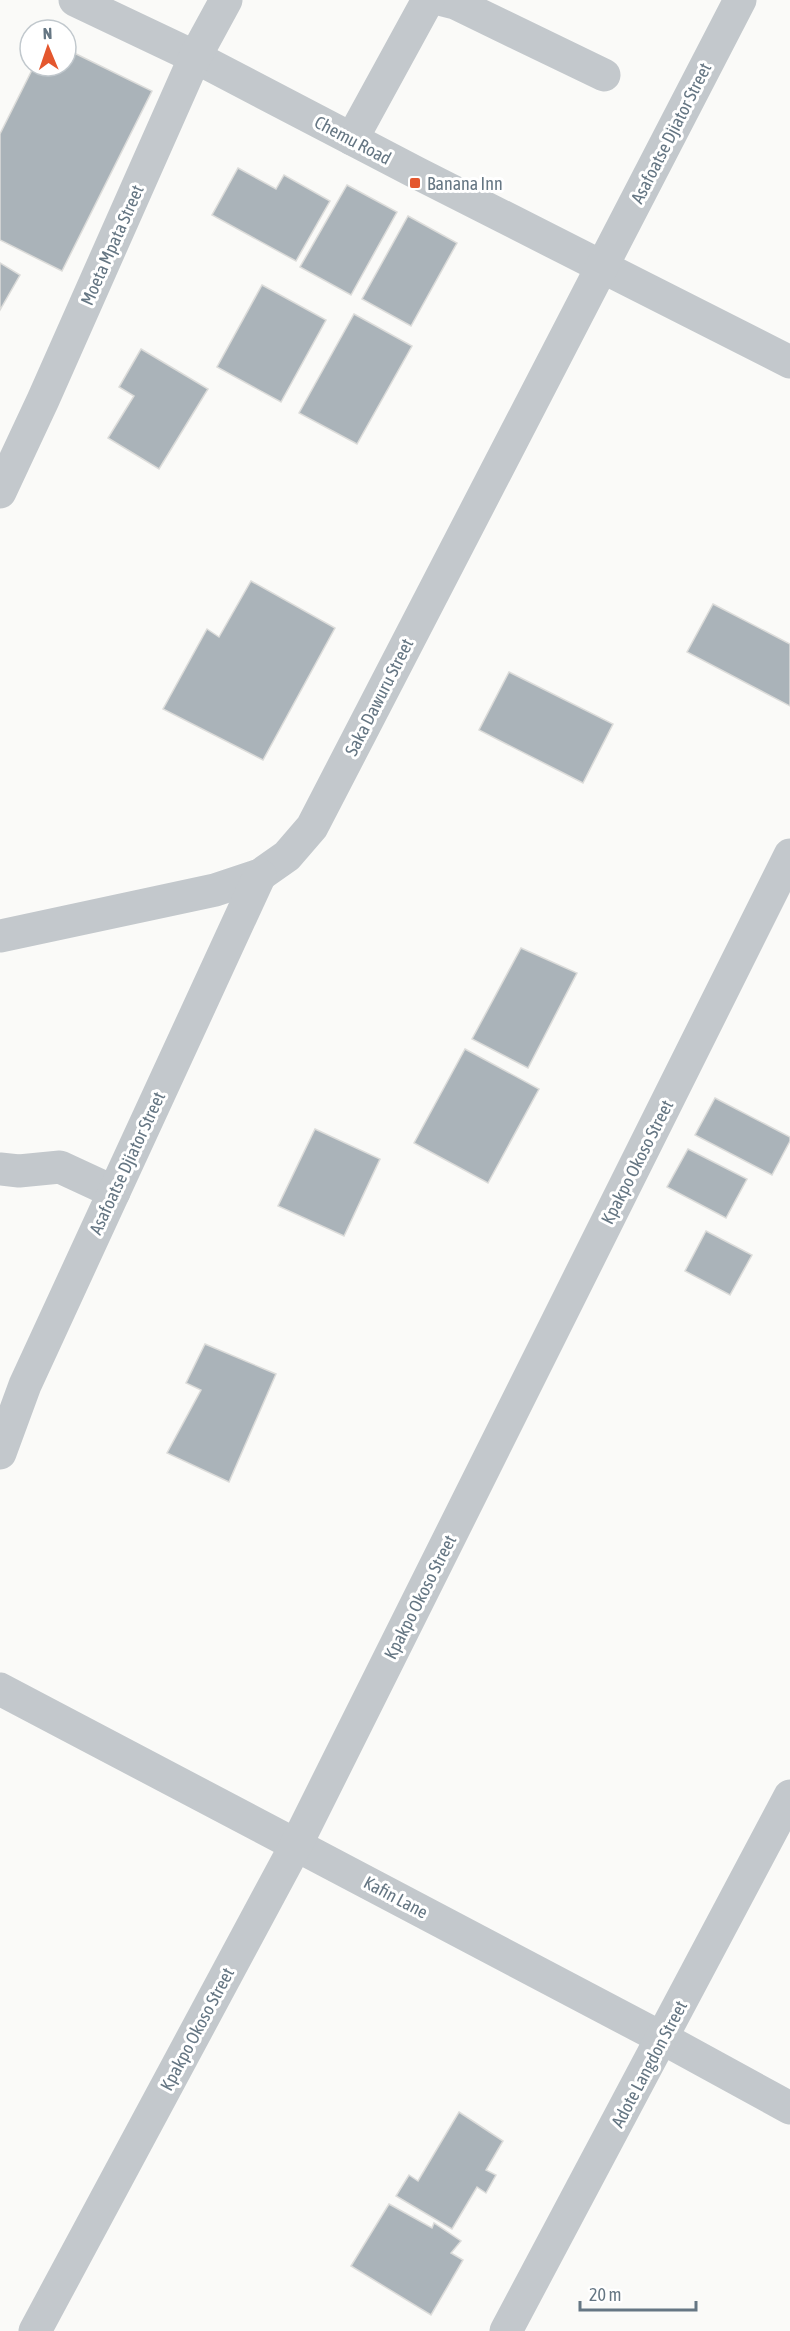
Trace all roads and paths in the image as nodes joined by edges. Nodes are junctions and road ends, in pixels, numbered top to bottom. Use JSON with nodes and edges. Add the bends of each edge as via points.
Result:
{"nodes":[{"id":1,"x":75,"y":0,"type":"edge"},
{"id":2,"x":226,"y":0,"type":"edge"},
{"id":3,"x":428,"y":0,"type":"edge"},
{"id":4,"x":443,"y":0,"type":"edge"},
{"id":5,"x":740,"y":0,"type":"edge"},
{"id":6,"x":195,"y":57,"type":"junction"},
{"id":7,"x":604,"y":75,"type":"dead end"},
{"id":8,"x":352,"y":139,"type":"junction"},
{"id":9,"x":603,"y":267,"type":"junction"},
{"id":10,"x":790,"y":362,"type":"edge"},
{"id":11,"x":0,"y":492,"type":"edge"},
{"id":12,"x":790,"y":855,"type":"edge"},
{"id":13,"x":260,"y":875,"type":"junction"},
{"id":14,"x":0,"y":936,"type":"edge"},
{"id":15,"x":0,"y":1169,"type":"edge"},
{"id":16,"x":114,"y":1192,"type":"junction"},
{"id":17,"x":0,"y":1453,"type":"edge"},
{"id":18,"x":0,"y":1689,"type":"edge"},
{"id":19,"x":790,"y":1796,"type":"edge"},
{"id":20,"x":296,"y":1845,"type":"junction"},
{"id":21,"x":662,"y":2038,"type":"junction"},
{"id":22,"x":790,"y":2108,"type":"edge"},
{"id":23,"x":35,"y":2331,"type":"edge"},
{"id":24,"x":506,"y":2331,"type":"edge"}],
"edges":[{"from":1,"to":6,"type":"street","name":"Chemu Road"},
{"from":2,"to":6,"type":"street","name":"Moeta Mpata Street"},
{"from":3,"to":8,"type":"street"},
{"from":4,"to":7,"type":"street"},
{"from":5,"to":9,"type":"street","name":"Asafoatse Djiator Street"},
{"from":6,"to":8,"type":"street","name":"Chemu Road"},
{"from":6,"to":11,"type":"street","name":"Moeta Mpata Street"},
{"from":8,"to":9,"type":"street","name":"Chemu Road"},
{"from":9,"to":10,"type":"street","name":"Chemu Road"},
{"from":9,"to":13,"type":"street","name":"Saka Dawuru Street","via":[[312,827],[287,856]]},
{"from":12,"to":20,"type":"street","name":"Kpakpo Okoso Street"},
{"from":13,"to":14,"type":"street","name":"Saka Dawuru Street","via":[[215,890]]},
{"from":13,"to":16,"type":"street","name":"Asafoatse Djiator Street"},
{"from":15,"to":16,"type":"street","via":[[60,1167]]},
{"from":16,"to":17,"type":"street","name":"Asafoatse Djiator Street","via":[[26,1385]]},
{"from":18,"to":20,"type":"street","name":"Kafin Lane"},
{"from":19,"to":21,"type":"street","name":"Adote Langdon Street"},
{"from":20,"to":21,"type":"street","name":"Kafin Lane"},
{"from":20,"to":23,"type":"street","name":"Kpakpo Okoso Street"},
{"from":21,"to":22,"type":"street","name":"Kafin Lane"},
{"from":21,"to":24,"type":"street","name":"Adote Langdon Street"}]}
